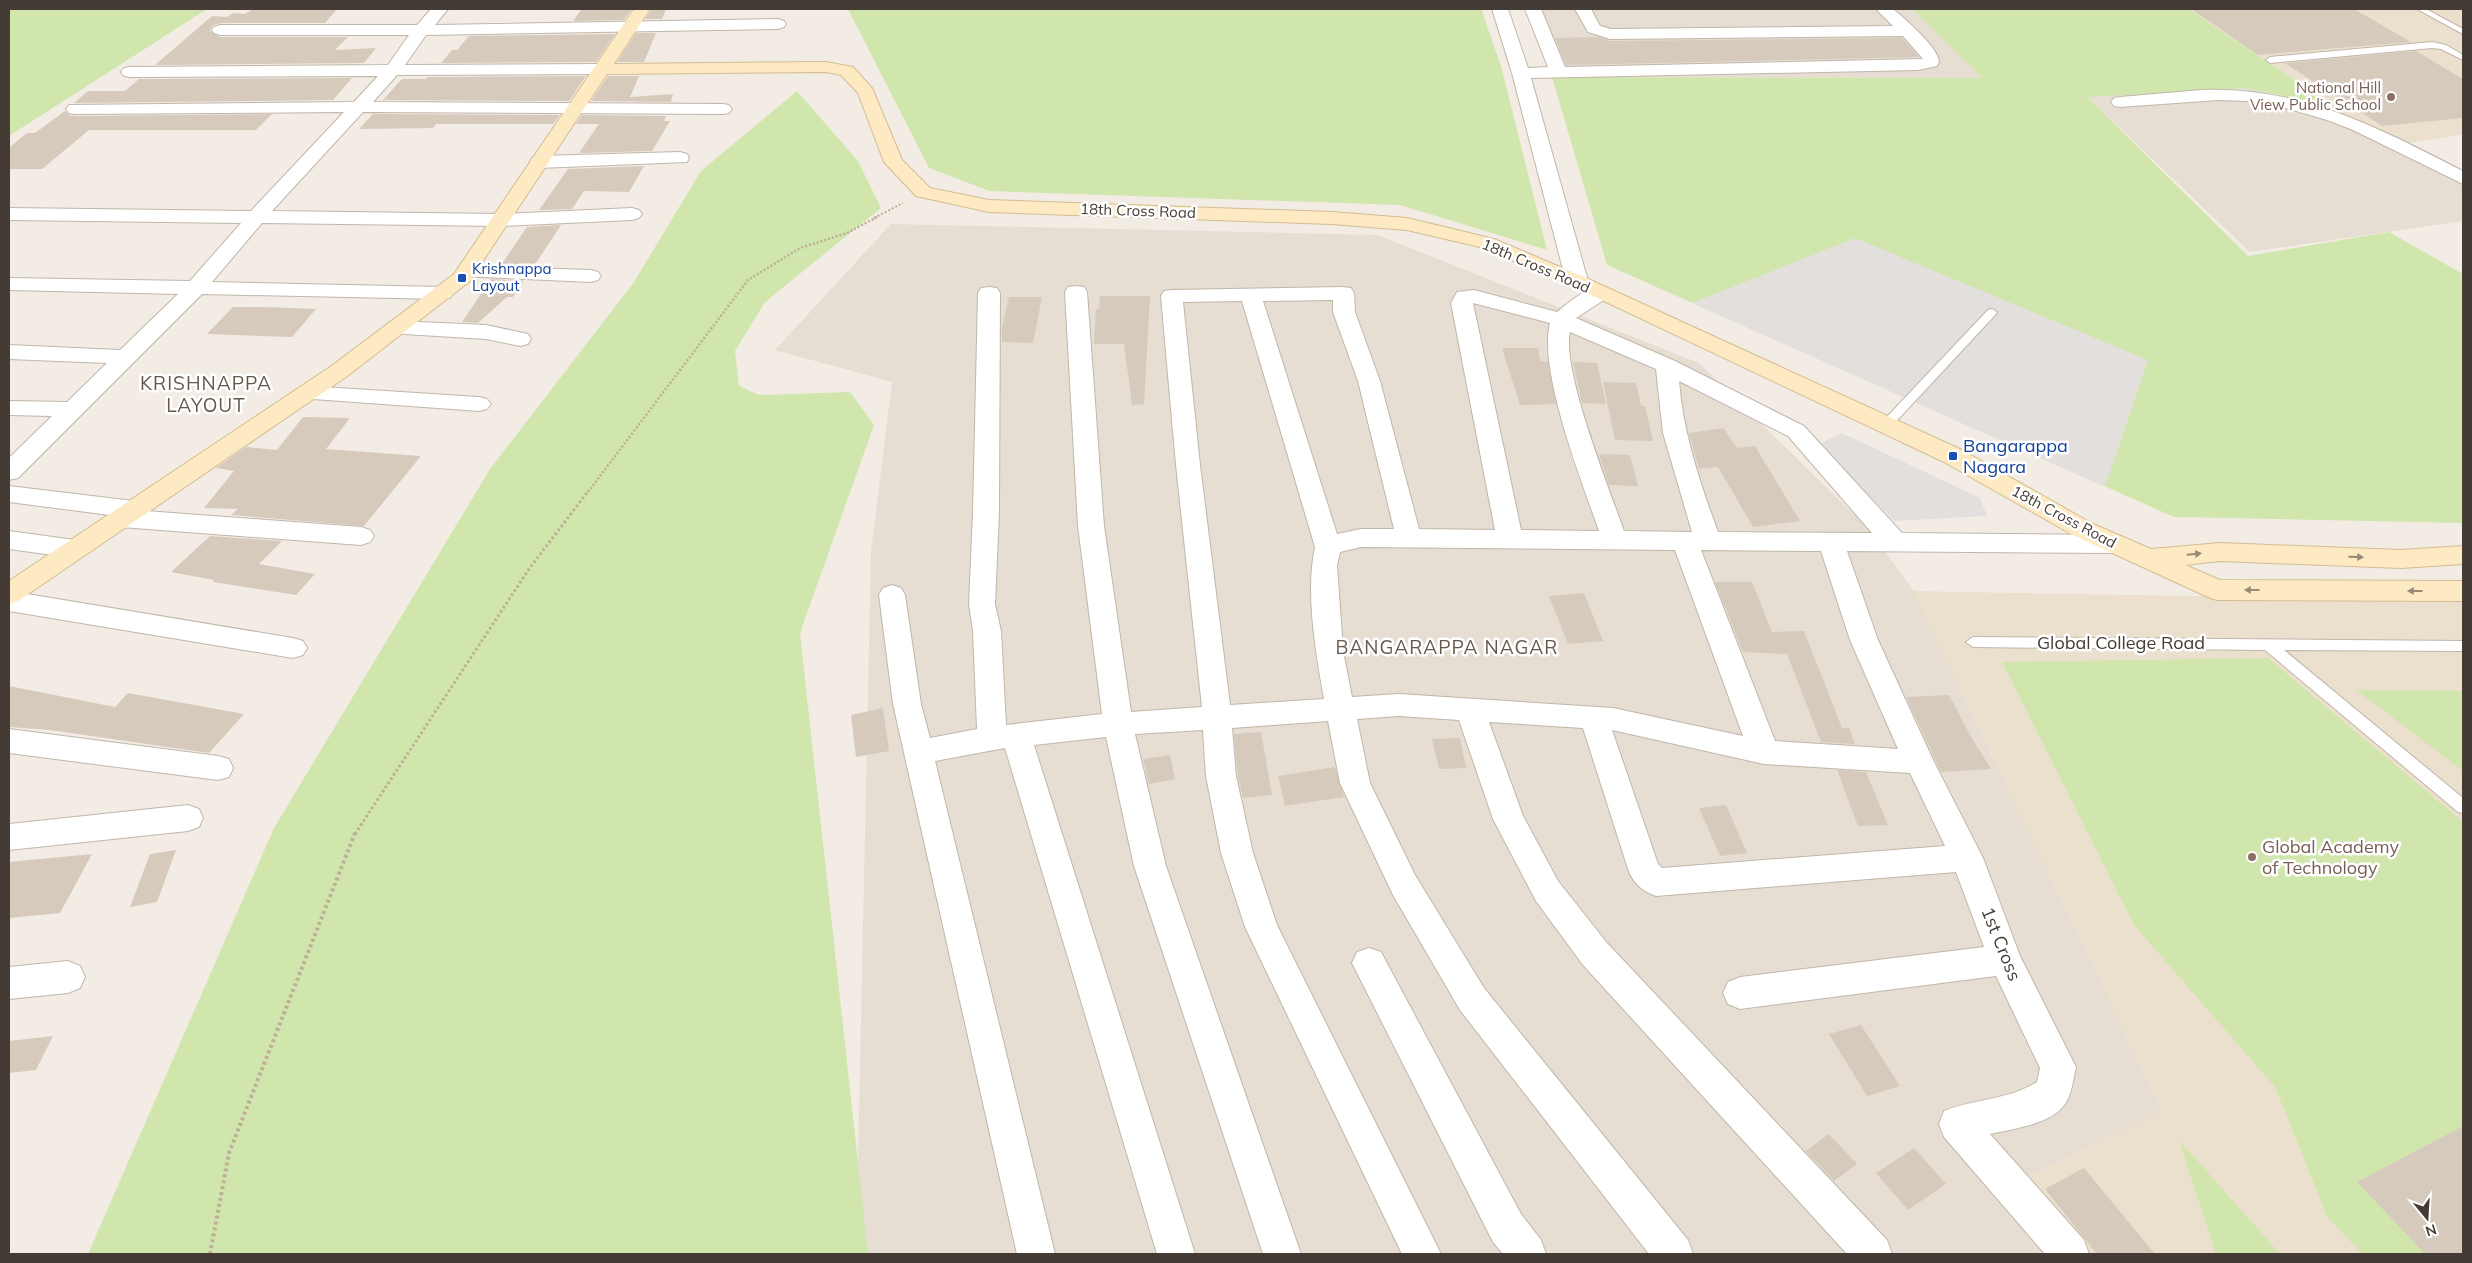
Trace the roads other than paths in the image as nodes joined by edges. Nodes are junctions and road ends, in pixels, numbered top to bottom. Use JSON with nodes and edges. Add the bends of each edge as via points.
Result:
{"nodes":[{"id":1,"x":440,"y":9,"type":"edge"},
{"id":2,"x":642,"y":9,"type":"edge"},
{"id":3,"x":1500,"y":9,"type":"edge"},
{"id":4,"x":1532,"y":9,"type":"edge"},
{"id":5,"x":1583,"y":9,"type":"edge"},
{"id":6,"x":1884,"y":9,"type":"edge"},
{"id":7,"x":2421,"y":9,"type":"edge"},
{"id":8,"x":778,"y":24,"type":"dead end"},
{"id":9,"x":630,"y":27,"type":"junction"},
{"id":10,"x":220,"y":30,"type":"dead end"},
{"id":11,"x":422,"y":30,"type":"junction"},
{"id":12,"x":1908,"y":31,"type":"junction"},
{"id":13,"x":2463,"y":32,"type":"edge"},
{"id":14,"x":2463,"y":58,"type":"edge"},
{"id":15,"x":2270,"y":60,"type":"dead end"},
{"id":16,"x":1556,"y":68,"type":"junction"},
{"id":17,"x":394,"y":69,"type":"junction"},
{"id":18,"x":601,"y":69,"type":"junction"},
{"id":19,"x":1520,"y":69,"type":"junction"},
{"id":20,"x":130,"y":72,"type":"dead end"},
{"id":21,"x":2120,"y":102,"type":"dead end"},
{"id":22,"x":359,"y":107,"type":"junction"},
{"id":23,"x":576,"y":108,"type":"junction"},
{"id":24,"x":75,"y":109,"type":"dead end"},
{"id":25,"x":722,"y":109,"type":"dead end"},
{"id":26,"x":680,"y":158,"type":"dead end"},
{"id":27,"x":539,"y":162,"type":"junction"},
{"id":28,"x":2463,"y":178,"type":"edge"},
{"id":29,"x":9,"y":214,"type":"edge"},
{"id":30,"x":632,"y":214,"type":"dead end"},
{"id":31,"x":257,"y":216,"type":"junction"},
{"id":32,"x":500,"y":220,"type":"junction"},
{"id":33,"x":466,"y":272,"type":"junction"},
{"id":34,"x":591,"y":276,"type":"dead end"},
{"id":35,"x":1577,"y":281,"type":"junction"},
{"id":36,"x":9,"y":284,"type":"edge"},
{"id":37,"x":196,"y":289,"type":"junction"},
{"id":38,"x":1076,"y":292,"type":"dead end"},
{"id":39,"x":442,"y":293,"type":"junction"},
{"id":40,"x":1599,"y":293,"type":"junction"},
{"id":41,"x":989,"y":294,"type":"dead end"},
{"id":42,"x":1251,"y":296,"type":"junction"},
{"id":43,"x":1992,"y":312,"type":"dead end"},
{"id":44,"x":1562,"y":320,"type":"junction"},
{"id":45,"x":396,"y":328,"type":"junction"},
{"id":46,"x":520,"y":339,"type":"dead end"},
{"id":47,"x":9,"y":352,"type":"edge"},
{"id":48,"x":125,"y":356,"type":"junction"},
{"id":49,"x":1667,"y":366,"type":"junction"},
{"id":50,"x":307,"y":393,"type":"junction"},
{"id":51,"x":479,"y":404,"type":"dead end"},
{"id":52,"x":9,"y":408,"type":"edge"},
{"id":53,"x":72,"y":409,"type":"junction"},
{"id":54,"x":1886,"y":425,"type":"junction"},
{"id":55,"x":9,"y":472,"type":"edge"},
{"id":56,"x":9,"y":494,"type":"edge"},
{"id":57,"x":128,"y":514,"type":"junction"},
{"id":58,"x":362,"y":536,"type":"dead end"},
{"id":59,"x":1409,"y":539,"type":"junction"},
{"id":60,"x":9,"y":540,"type":"edge"},
{"id":61,"x":1510,"y":540,"type":"junction"},
{"id":62,"x":1615,"y":541,"type":"junction"},
{"id":63,"x":1696,"y":541,"type":"junction"},
{"id":64,"x":1831,"y":542,"type":"junction"},
{"id":65,"x":1896,"y":543,"type":"junction"},
{"id":66,"x":2114,"y":544,"type":"junction"},
{"id":67,"x":1328,"y":547,"type":"junction"},
{"id":68,"x":75,"y":549,"type":"junction"},
{"id":69,"x":2463,"y":555,"type":"edge"},
{"id":70,"x":2145,"y":559,"type":"junction"},
{"id":71,"x":2463,"y":591,"type":"edge"},
{"id":72,"x":9,"y":594,"type":"edge"},
{"id":73,"x":892,"y":595,"type":"dead end"},
{"id":74,"x":9,"y":601,"type":"edge"},
{"id":75,"x":1973,"y":642,"type":"dead end"},
{"id":76,"x":2268,"y":644,"type":"junction"},
{"id":77,"x":2463,"y":646,"type":"edge"},
{"id":78,"x":293,"y":648,"type":"dead end"},
{"id":79,"x":1470,"y":709,"type":"junction"},
{"id":80,"x":1340,"y":710,"type":"junction"},
{"id":81,"x":1217,"y":716,"type":"junction"},
{"id":82,"x":1594,"y":718,"type":"junction"},
{"id":83,"x":1118,"y":724,"type":"junction"},
{"id":84,"x":1004,"y":737,"type":"junction"},
{"id":85,"x":9,"y":741,"type":"edge"},
{"id":86,"x":920,"y":752,"type":"junction"},
{"id":87,"x":1764,"y":752,"type":"junction"},
{"id":88,"x":1919,"y":762,"type":"junction"},
{"id":89,"x":218,"y":768,"type":"dead end"},
{"id":90,"x":2463,"y":807,"type":"edge"},
{"id":91,"x":188,"y":818,"type":"dead end"},
{"id":92,"x":9,"y":837,"type":"edge"},
{"id":93,"x":1966,"y":858,"type":"junction"},
{"id":94,"x":2005,"y":960,"type":"junction"},
{"id":95,"x":1369,"y":964,"type":"dead end"},
{"id":96,"x":68,"y":976,"type":"dead end"},
{"id":97,"x":9,"y":983,"type":"edge"},
{"id":98,"x":1740,"y":993,"type":"dead end"},
{"id":99,"x":1036,"y":1254,"type":"edge"},
{"id":100,"x":1176,"y":1254,"type":"edge"},
{"id":101,"x":1282,"y":1254,"type":"edge"},
{"id":102,"x":1422,"y":1254,"type":"edge"},
{"id":103,"x":1527,"y":1254,"type":"edge"},
{"id":104,"x":1674,"y":1254,"type":"edge"},
{"id":105,"x":1873,"y":1254,"type":"edge"},
{"id":106,"x":2070,"y":1254,"type":"edge"}],
"edges":[{"from":1,"to":11,"type":"street"},
{"from":2,"to":9,"type":"street"},
{"from":3,"to":19,"type":"street"},
{"from":4,"to":16,"type":"street"},
{"from":5,"to":12,"type":"street","via":[[1594,29],[1610,34]]},
{"from":6,"to":12,"type":"street"},
{"from":7,"to":13,"type":"lane"},
{"from":8,"to":9,"type":"street"},
{"from":9,"to":11,"type":"street"},
{"from":9,"to":18,"type":"street"},
{"from":10,"to":11,"type":"street"},
{"from":11,"to":17,"type":"street"},
{"from":12,"to":16,"type":"street","via":[[1931,62],[1918,65]]},
{"from":14,"to":15,"type":"lane","via":[[2432,45]]},
{"from":16,"to":19,"type":"street"},
{"from":17,"to":18,"type":"street"},
{"from":17,"to":20,"type":"street"},
{"from":17,"to":22,"type":"street"},
{"from":18,"to":23,"type":"street"},
{"from":18,"to":35,"type":"street","name":"18th Cross Road","via":[[826,67],[847,71],[866,92],[893,162],[923,192],[990,206],[1332,218],[1407,224],[1487,242]]},
{"from":19,"to":35,"type":"street"},
{"from":21,"to":28,"type":"street","via":[[2247,96],[2318,109],[2352,122]]},
{"from":22,"to":23,"type":"street"},
{"from":22,"to":24,"type":"street"},
{"from":22,"to":31,"type":"street"},
{"from":23,"to":25,"type":"street"},
{"from":23,"to":27,"type":"street"},
{"from":26,"to":27,"type":"street"},
{"from":27,"to":32,"type":"street"},
{"from":29,"to":31,"type":"street"},
{"from":30,"to":32,"type":"street"},
{"from":31,"to":32,"type":"street"},
{"from":31,"to":37,"type":"street"},
{"from":32,"to":33,"type":"street"},
{"from":33,"to":34,"type":"street"},
{"from":33,"to":39,"type":"street"},
{"from":35,"to":40,"type":"street","name":"18th Cross Road"},
{"from":36,"to":37,"type":"street"},
{"from":37,"to":39,"type":"street"},
{"from":37,"to":48,"type":"street"},
{"from":38,"to":83,"type":"street","via":[[1091,526]]},
{"from":39,"to":45,"type":"street"},
{"from":40,"to":44,"type":"street"},
{"from":40,"to":54,"type":"street","name":"18th Cross Road"},
{"from":41,"to":84,"type":"street","via":[[982,604]]},
{"from":42,"to":59,"type":"street","via":[[1342,293],[1344,312],[1369,381]]},
{"from":42,"to":67,"type":"street"},
{"from":42,"to":81,"type":"street","via":[[1172,296]]},
{"from":43,"to":54,"type":"lane"},
{"from":44,"to":49,"type":"street"},
{"from":44,"to":61,"type":"street","via":[[1474,296],[1465,297],[1462,303]]},
{"from":44,"to":62,"type":"street","via":[[1558,335],[1562,373]]},
{"from":45,"to":46,"type":"street","via":[[486,332]]},
{"from":45,"to":50,"type":"street"},
{"from":47,"to":48,"type":"street"},
{"from":48,"to":53,"type":"street"},
{"from":49,"to":63,"type":"street","via":[[1670,415],[1684,470]]},
{"from":49,"to":65,"type":"street","via":[[1796,431]]},
{"from":50,"to":51,"type":"street"},
{"from":50,"to":57,"type":"street"},
{"from":52,"to":53,"type":"street"},
{"from":53,"to":55,"type":"street"},
{"from":54,"to":66,"type":"street","name":"18th Cross Road","via":[[1952,456]]},
{"from":56,"to":57,"type":"street"},
{"from":57,"to":58,"type":"street"},
{"from":57,"to":68,"type":"street"},
{"from":59,"to":61,"type":"street"},
{"from":59,"to":67,"type":"street","via":[[1361,538]]},
{"from":60,"to":68,"type":"street"},
{"from":61,"to":62,"type":"street"},
{"from":62,"to":63,"type":"street"},
{"from":63,"to":64,"type":"street"},
{"from":63,"to":87,"type":"street"},
{"from":64,"to":65,"type":"street"},
{"from":64,"to":88,"type":"street","name":"1st Cross","via":[[1864,640]]},
{"from":65,"to":66,"type":"street"},
{"from":66,"to":70,"type":"street","name":"18th Cross Road"},
{"from":67,"to":80,"type":"street","via":[[1324,565],[1329,651]]},
{"from":68,"to":72,"type":"street"},
{"from":70,"to":69,"type":"street","one_way":true,"via":[[2220,552],[2401,559]]},
{"from":71,"to":70,"type":"street","name":"18th Cross Road","one_way":true,"via":[[2216,590]]},
{"from":73,"to":86,"type":"street","via":[[907,704]]},
{"from":74,"to":78,"type":"street"},
{"from":75,"to":76,"type":"lane","name":"Global College Road"},
{"from":76,"to":77,"type":"lane","name":"Global College Road"},
{"from":76,"to":90,"type":"lane"},
{"from":79,"to":80,"type":"street","via":[[1399,706]]},
{"from":79,"to":82,"type":"street"},
{"from":79,"to":105,"type":"street","via":[[1508,819],[1547,891],[1595,954]]},
{"from":80,"to":81,"type":"street"},
{"from":80,"to":104,"type":"street","via":[[1355,783],[1404,885],[1472,999]]},
{"from":81,"to":83,"type":"street"},
{"from":81,"to":102,"type":"street","via":[[1222,776],[1237,854],[1261,927]]},
{"from":82,"to":87,"type":"street"},
{"from":82,"to":93,"type":"street","via":[[1645,872],[1656,882]]},
{"from":83,"to":84,"type":"street"},
{"from":83,"to":101,"type":"street","via":[[1150,866]]},
{"from":84,"to":86,"type":"street"},
{"from":84,"to":100,"type":"street"},
{"from":85,"to":89,"type":"street"},
{"from":86,"to":99,"type":"street"},
{"from":87,"to":88,"type":"street"},
{"from":88,"to":93,"type":"street","name":"1st Cross"},
{"from":91,"to":92,"type":"street"},
{"from":93,"to":94,"type":"street","name":"1st Cross"},
{"from":94,"to":98,"type":"street"},
{"from":94,"to":106,"type":"street","name":"1st Cross","via":[[2058,1067],[2052,1093],[2031,1107],[1957,1124]]},
{"from":95,"to":103,"type":"street","via":[[1507,1228]]},
{"from":96,"to":97,"type":"street"}]}
